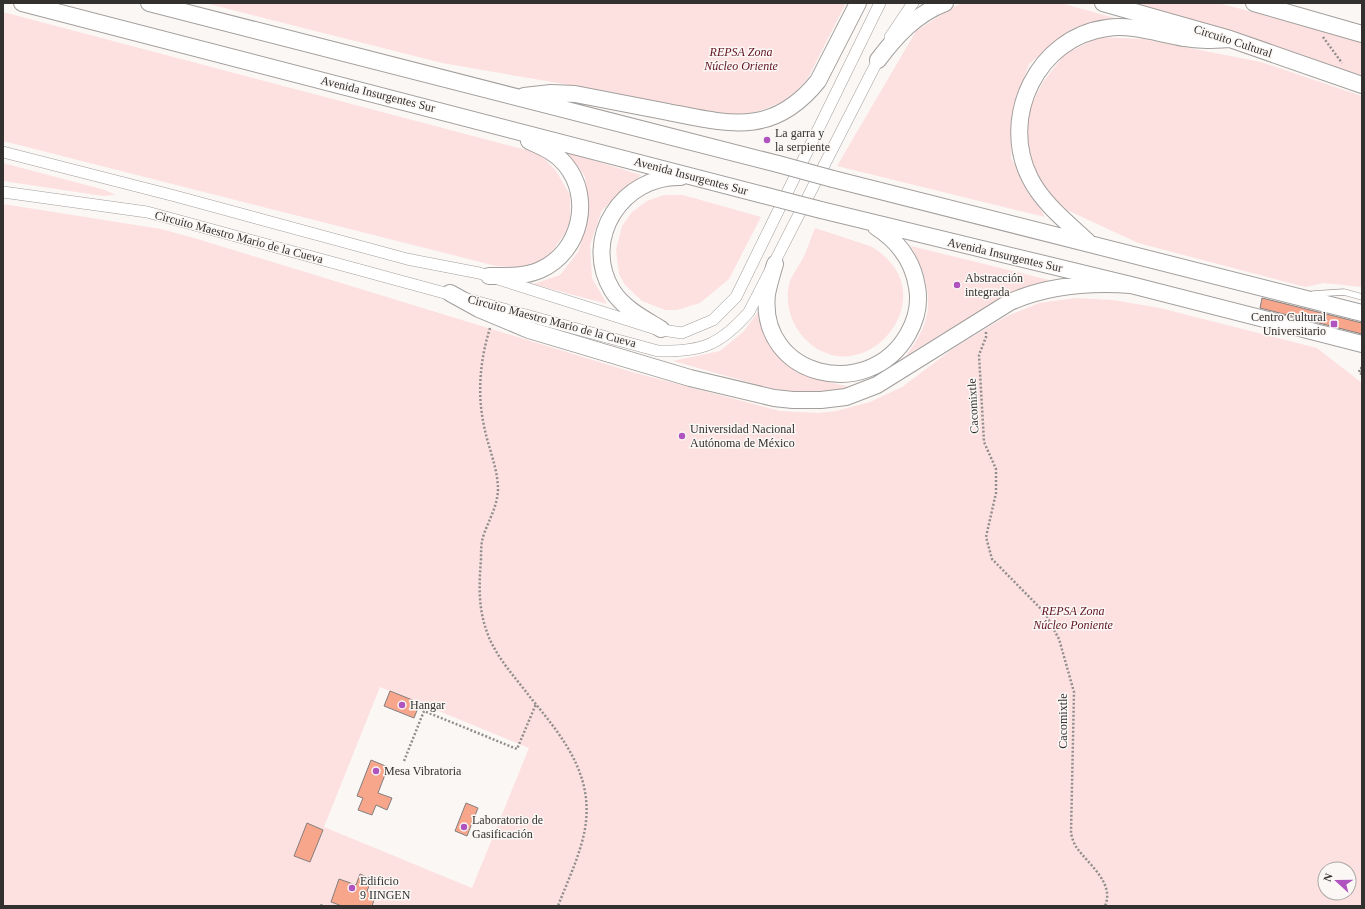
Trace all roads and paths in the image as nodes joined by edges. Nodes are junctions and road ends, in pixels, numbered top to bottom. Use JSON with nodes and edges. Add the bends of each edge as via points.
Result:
{"nodes":[{"id":1,"x":22,"y":3,"type":"edge"},
{"id":2,"x":149,"y":3,"type":"edge"},
{"id":3,"x":858,"y":3,"type":"edge"},
{"id":4,"x":880,"y":3,"type":"edge"},
{"id":5,"x":913,"y":3,"type":"edge"},
{"id":6,"x":945,"y":3,"type":"edge"},
{"id":7,"x":1103,"y":3,"type":"edge"},
{"id":8,"x":1254,"y":3,"type":"edge"},
{"id":9,"x":1272,"y":6,"type":"edge"},
{"id":10,"x":1362,"y":34,"type":"edge"},
{"id":11,"x":1230,"y":39,"type":"junction"},
{"id":12,"x":878,"y":60,"type":"junction"},
{"id":13,"x":1362,"y":85,"type":"edge"},
{"id":14,"x":516,"y":97,"type":"junction"},
{"id":15,"x":478,"y":120,"type":"junction"},
{"id":16,"x":3,"y":152,"type":"edge"},
{"id":17,"x":701,"y":178,"type":"junction"},
{"id":18,"x":3,"y":192,"type":"edge"},
{"id":19,"x":869,"y":223,"type":"junction"},
{"id":20,"x":1090,"y":244,"type":"junction"},
{"id":21,"x":775,"y":264,"type":"junction"},
{"id":22,"x":489,"y":276,"type":"junction"},
{"id":23,"x":1131,"y":285,"type":"junction"},
{"id":24,"x":450,"y":293,"type":"junction"},
{"id":25,"x":1297,"y":296,"type":"junction"},
{"id":26,"x":1362,"y":296,"type":"edge"},
{"id":27,"x":1362,"y":313,"type":"edge"},
{"id":28,"x":493,"y":316,"type":"junction"},
{"id":29,"x":985,"y":318,"type":"junction"},
{"id":30,"x":661,"y":329,"type":"junction"},
{"id":31,"x":1362,"y":344,"type":"edge"},
{"id":32,"x":1362,"y":368,"type":"edge"},
{"id":33,"x":1362,"y":374,"type":"edge"},
{"id":34,"x":536,"y":703,"type":"junction"},
{"id":35,"x":404,"y":761,"type":"dead end"},
{"id":36,"x":558,"y":906,"type":"edge"},
{"id":37,"x":1105,"y":906,"type":"edge"}],
"edges":[{"from":1,"to":15,"type":"main road","name":"Avenida Insurgentes Sur"},
{"from":2,"to":14,"type":"main road"},
{"from":3,"to":14,"type":"main road","via":[[818,81],[810,91],[784,110],[754,122],[724,123],[575,94],[551,93]]},
{"from":4,"to":30,"type":"street","name":"Circuito Maestro Mario de la Cueva","via":[[736,297],[713,320],[682,333]]},
{"from":5,"to":12,"type":"street","name":"Circuito Maestro Mario de la Cueva"},
{"from":6,"to":12,"type":"main road","via":[[915,19],[896,37]]},
{"from":7,"to":11,"type":"main road","name":"Circuito Cultural"},
{"from":8,"to":9,"type":"main road"},
{"from":9,"to":10,"type":"main road"},
{"from":11,"to":13,"type":"main road","name":"Circuito Cultural"},
{"from":11,"to":20,"type":"main road","via":[[1202,40],[1142,29],[1108,27],[1067,42],[1051,55],[1038,71],[1025,95],[1020,115],[1019,142],[1024,165],[1044,199]]},
{"from":12,"to":21,"type":"street","name":"Circuito Maestro Mario de la Cueva"},
{"from":14,"to":20,"type":"main road","bridge":true},
{"from":15,"to":17,"type":"main road","name":"Avenida Insurgentes Sur"},
{"from":15,"to":22,"type":"main road","via":[[552,152],[570,171],[580,196],[581,213],[577,229],[565,251],[555,262],[526,274]]},
{"from":16,"to":22,"type":"street","name":"Circuito Maestro Mario de la Cueva","via":[[407,259]]},
{"from":17,"to":19,"type":"main road","name":"Avenida Insurgentes Sur","bridge":true},
{"from":17,"to":30,"type":"main road","via":[[670,177],[637,188],[616,207],[605,230],[601,257],[613,292],[630,310]]},
{"from":18,"to":24,"type":"street","name":"Circuito Maestro Mario de la Cueva","via":[[147,212]]},
{"from":19,"to":21,"type":"main road","via":[[888,236],[903,251],[915,275],[918,297],[915,319],[905,339],[891,355],[872,367],[848,374],[829,373],[804,366],[789,355],[777,340],[768,312],[768,294]]},
{"from":19,"to":23,"type":"main road","name":"Avenida Insurgentes Sur"},
{"from":20,"to":25,"type":"main road"},
{"from":21,"to":24,"type":"street","name":"Circuito Maestro Mario de la Cueva","via":[[749,312],[733,331],[698,349],[679,351],[658,350]]},
{"from":22,"to":30,"type":"street","name":"Circuito Maestro Mario de la Cueva"},
{"from":23,"to":29,"type":"main road","via":[[1088,284],[1046,289],[1010,302]]},
{"from":23,"to":31,"type":"main road","name":"Avenida Insurgentes Sur"},
{"from":24,"to":28,"type":"main road"},
{"from":25,"to":26,"type":"lane","via":[[1344,292]]},
{"from":25,"to":27,"type":"main road"},
{"from":28,"to":29,"type":"main road","via":[[530,330],[690,378],[774,398],[807,400],[846,397],[877,385]]},
{"from":28,"to":34,"type":"path","via":[[483,357],[480,391],[484,427],[496,470],[498,491],[494,512],[481,548],[480,598],[483,622],[494,647]]},
{"from":29,"to":37,"type":"path","name":"Cacomixtle","via":[[986,337],[979,355],[984,442],[996,469],[996,493],[986,537],[992,559],[1045,613],[1059,639],[1074,692],[1070,833],[1076,847],[1105,884]]},
{"from":32,"to":33,"type":"path","via":[[1359,373]]},
{"from":34,"to":35,"type":"path","via":[[517,749],[424,711]]},
{"from":34,"to":36,"type":"path","via":[[568,746],[581,772],[586,794],[583,840]]}]}
